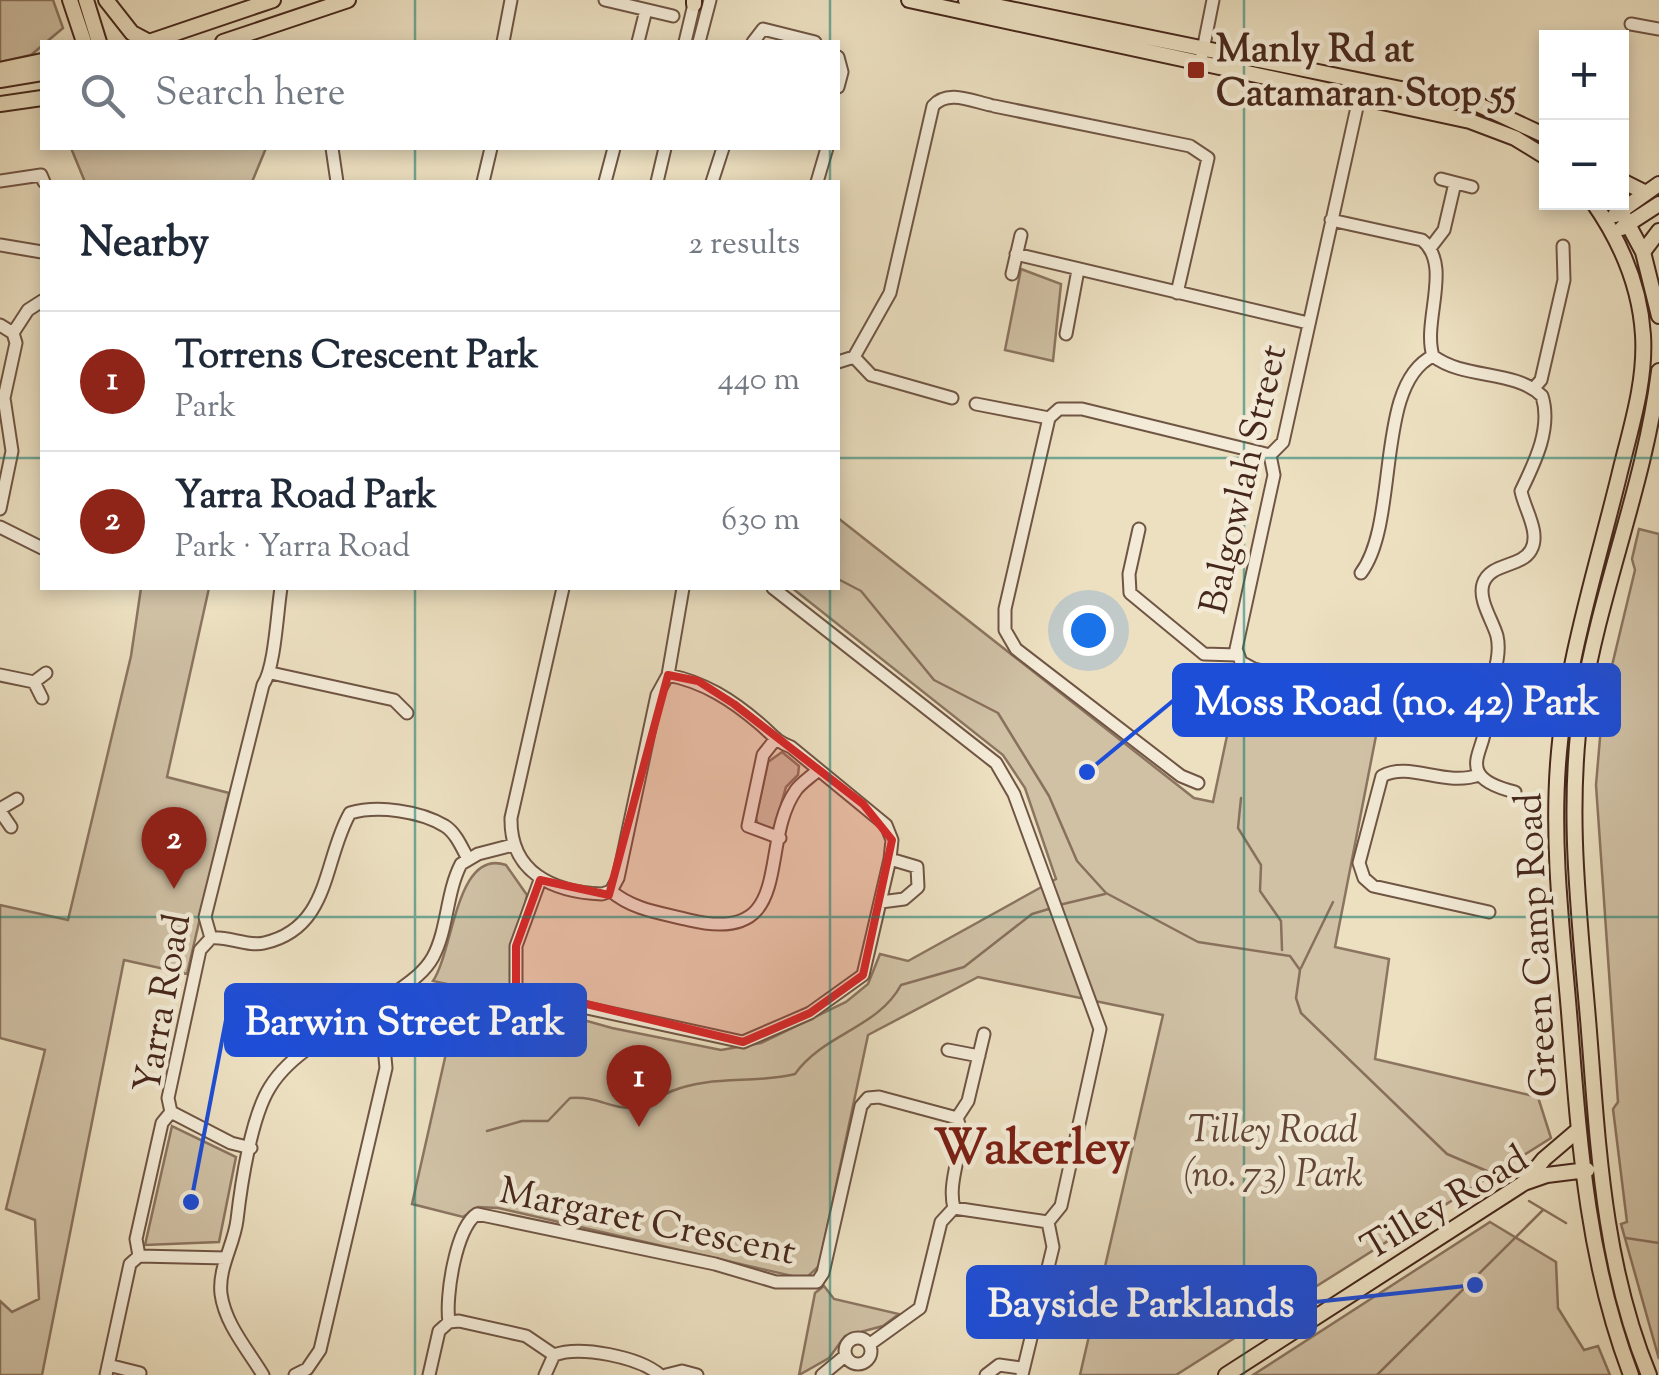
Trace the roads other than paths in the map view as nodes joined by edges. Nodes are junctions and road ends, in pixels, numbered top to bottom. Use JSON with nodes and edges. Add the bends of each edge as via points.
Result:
{"nodes":[{"id":1,"x":70,"y":0,"type":"edge"},
{"id":2,"x":86,"y":0,"type":"edge"},
{"id":3,"x":106,"y":0,"type":"edge"},
{"id":4,"x":273,"y":0,"type":"edge"},
{"id":5,"x":348,"y":0,"type":"edge"},
{"id":6,"x":511,"y":0,"type":"edge"},
{"id":7,"x":606,"y":0,"type":"edge"},
{"id":8,"x":910,"y":0,"type":"edge"},
{"id":9,"x":966,"y":0,"type":"edge"},
{"id":10,"x":1214,"y":0,"type":"edge"},
{"id":11,"x":698,"y":1,"type":"edge"},
{"id":12,"x":646,"y":10,"type":"junction"},
{"id":13,"x":673,"y":16,"type":"dead end"},
{"id":14,"x":1631,"y":24,"type":"dead end"},
{"id":15,"x":1659,"y":30,"type":"edge"},
{"id":16,"x":82,"y":36,"type":"edge"},
{"id":17,"x":98,"y":40,"type":"edge"},
{"id":18,"x":145,"y":40,"type":"edge"},
{"id":19,"x":155,"y":40,"type":"edge"},
{"id":20,"x":229,"y":40,"type":"edge"},
{"id":21,"x":504,"y":40,"type":"edge"},
{"id":22,"x":638,"y":40,"type":"edge"},
{"id":23,"x":686,"y":40,"type":"edge"},
{"id":24,"x":699,"y":40,"type":"edge"},
{"id":25,"x":755,"y":40,"type":"edge"},
{"id":26,"x":806,"y":40,"type":"edge"},
{"id":27,"x":1204,"y":46,"type":"junction"},
{"id":28,"x":40,"y":61,"type":"edge"},
{"id":29,"x":1200,"y":62,"type":"junction"},
{"id":30,"x":0,"y":70,"type":"edge"},
{"id":31,"x":40,"y":73,"type":"edge"},
{"id":32,"x":0,"y":80,"type":"edge"},
{"id":33,"x":1363,"y":80,"type":"junction"},
{"id":34,"x":1360,"y":97,"type":"junction"},
{"id":35,"x":40,"y":98,"type":"edge"},
{"id":36,"x":0,"y":104,"type":"edge"},
{"id":37,"x":1539,"y":132,"type":"edge"},
{"id":38,"x":332,"y":150,"type":"edge"},
{"id":39,"x":490,"y":150,"type":"edge"},
{"id":40,"x":613,"y":150,"type":"edge"},
{"id":41,"x":665,"y":150,"type":"edge"},
{"id":42,"x":722,"y":150,"type":"edge"},
{"id":43,"x":826,"y":150,"type":"edge"},
{"id":44,"x":1539,"y":153,"type":"edge"},
{"id":45,"x":43,"y":180,"type":"edge"},
{"id":46,"x":337,"y":180,"type":"edge"},
{"id":47,"x":483,"y":180,"type":"edge"},
{"id":48,"x":606,"y":180,"type":"edge"},
{"id":49,"x":657,"y":180,"type":"edge"},
{"id":50,"x":713,"y":180,"type":"edge"},
{"id":51,"x":818,"y":180,"type":"edge"},
{"id":52,"x":1440,"y":180,"type":"dead end"},
{"id":53,"x":0,"y":181,"type":"edge"},
{"id":54,"x":1456,"y":184,"type":"junction"},
{"id":55,"x":1472,"y":187,"type":"dead end"},
{"id":56,"x":1652,"y":188,"type":"edge"},
{"id":57,"x":1659,"y":204,"type":"edge"},
{"id":58,"x":1598,"y":210,"type":"edge"},
{"id":59,"x":1623,"y":212,"type":"edge"},
{"id":60,"x":1331,"y":220,"type":"junction"},
{"id":61,"x":1610,"y":227,"type":"junction"},
{"id":62,"x":1659,"y":231,"type":"edge"},
{"id":63,"x":1021,"y":236,"type":"dead end"},
{"id":64,"x":0,"y":245,"type":"edge"},
{"id":65,"x":1563,"y":246,"type":"dead end"},
{"id":66,"x":1431,"y":247,"type":"junction"},
{"id":67,"x":40,"y":252,"type":"edge"},
{"id":68,"x":1643,"y":252,"type":"junction"},
{"id":69,"x":1016,"y":254,"type":"junction"},
{"id":70,"x":1078,"y":270,"type":"junction"},
{"id":71,"x":1012,"y":274,"type":"dead end"},
{"id":72,"x":1177,"y":293,"type":"junction"},
{"id":73,"x":40,"y":301,"type":"edge"},
{"id":74,"x":1659,"y":316,"type":"edge"},
{"id":75,"x":1308,"y":324,"type":"junction"},
{"id":76,"x":0,"y":325,"type":"edge"},
{"id":77,"x":13,"y":333,"type":"junction"},
{"id":78,"x":1066,"y":334,"type":"dead end"},
{"id":79,"x":1433,"y":356,"type":"junction"},
{"id":80,"x":854,"y":358,"type":"junction"},
{"id":81,"x":840,"y":362,"type":"edge"},
{"id":82,"x":1659,"y":370,"type":"edge"},
{"id":83,"x":1534,"y":388,"type":"junction"},
{"id":84,"x":952,"y":398,"type":"dead end"},
{"id":85,"x":976,"y":404,"type":"dead end"},
{"id":86,"x":1054,"y":414,"type":"junction"},
{"id":87,"x":1270,"y":455,"type":"junction"},
{"id":88,"x":0,"y":509,"type":"edge"},
{"id":89,"x":0,"y":527,"type":"edge"},
{"id":90,"x":1139,"y":530,"type":"dead end"},
{"id":91,"x":40,"y":547,"type":"edge"},
{"id":92,"x":1362,"y":572,"type":"dead end"},
{"id":93,"x":281,"y":590,"type":"edge"},
{"id":94,"x":564,"y":590,"type":"edge"},
{"id":95,"x":683,"y":590,"type":"edge"},
{"id":96,"x":776,"y":590,"type":"edge"},
{"id":97,"x":1238,"y":655,"type":"junction"},
{"id":98,"x":46,"y":673,"type":"dead end"},
{"id":99,"x":271,"y":673,"type":"junction"},
{"id":100,"x":0,"y":674,"type":"edge"},
{"id":101,"x":668,"y":676,"type":"junction"},
{"id":102,"x":34,"y":682,"type":"junction"},
{"id":103,"x":42,"y":698,"type":"dead end"},
{"id":104,"x":1477,"y":708,"type":"junction"},
{"id":105,"x":407,"y":713,"type":"dead end"},
{"id":106,"x":774,"y":741,"type":"junction"},
{"id":107,"x":818,"y":770,"type":"junction"},
{"id":108,"x":1479,"y":775,"type":"junction"},
{"id":109,"x":1198,"y":783,"type":"dead end"},
{"id":110,"x":1516,"y":792,"type":"dead end"},
{"id":111,"x":17,"y":799,"type":"dead end"},
{"id":112,"x":0,"y":810,"type":"edge"},
{"id":113,"x":10,"y":827,"type":"dead end"},
{"id":114,"x":780,"y":838,"type":"junction"},
{"id":115,"x":513,"y":846,"type":"junction"},
{"id":116,"x":890,"y":858,"type":"junction"},
{"id":117,"x":468,"y":859,"type":"junction"},
{"id":118,"x":540,"y":880,"type":"junction"},
{"id":119,"x":612,"y":891,"type":"junction"},
{"id":120,"x":881,"y":902,"type":"junction"},
{"id":121,"x":1488,"y":912,"type":"dead end"},
{"id":122,"x":211,"y":938,"type":"junction"},
{"id":123,"x":369,"y":1018,"type":"junction"},
{"id":124,"x":984,"y":1034,"type":"dead end"},
{"id":125,"x":948,"y":1050,"type":"dead end"},
{"id":126,"x":979,"y":1056,"type":"junction"},
{"id":127,"x":171,"y":1112,"type":"junction"},
{"id":128,"x":956,"y":1118,"type":"junction"},
{"id":129,"x":1578,"y":1130,"type":"junction"},
{"id":130,"x":251,"y":1148,"type":"junction"},
{"id":131,"x":1600,"y":1170,"type":"junction"},
{"id":132,"x":1582,"y":1171,"type":"junction"},
{"id":133,"x":1524,"y":1183,"type":"junction"},
{"id":134,"x":954,"y":1208,"type":"junction"},
{"id":135,"x":1048,"y":1222,"type":"junction"},
{"id":136,"x":139,"y":1256,"type":"junction"},
{"id":137,"x":226,"y":1258,"type":"junction"},
{"id":138,"x":448,"y":1322,"type":"junction"},
{"id":139,"x":870,"y":1344,"type":"junction"},
{"id":140,"x":554,"y":1355,"type":"junction"},
{"id":141,"x":845,"y":1356,"type":"junction"},
{"id":142,"x":864,"y":1363,"type":"junction"},
{"id":143,"x":107,"y":1370,"type":"edge"},
{"id":144,"x":1022,"y":1372,"type":"edge"},
{"id":145,"x":140,"y":1373,"type":"edge"},
{"id":146,"x":826,"y":1373,"type":"edge"},
{"id":147,"x":263,"y":1375,"type":"edge"},
{"id":148,"x":295,"y":1375,"type":"edge"},
{"id":149,"x":429,"y":1375,"type":"edge"},
{"id":150,"x":544,"y":1375,"type":"edge"},
{"id":151,"x":663,"y":1375,"type":"edge"},
{"id":152,"x":697,"y":1375,"type":"edge"},
{"id":153,"x":874,"y":1375,"type":"edge"},
{"id":154,"x":986,"y":1375,"type":"edge"},
{"id":155,"x":1226,"y":1375,"type":"edge"},
{"id":156,"x":1631,"y":1375,"type":"edge"},
{"id":157,"x":1649,"y":1375,"type":"edge"}],
"edges":[{"from":1,"to":16,"type":"main road"},
{"from":2,"to":17,"type":"main road"},
{"from":3,"to":18,"type":"main road"},
{"from":4,"to":19,"type":"main road"},
{"from":5,"to":20,"type":"main road"},
{"from":6,"to":21,"type":"street"},
{"from":7,"to":12,"type":"street"},
{"from":8,"to":29,"type":"main road"},
{"from":9,"to":27,"type":"main road"},
{"from":10,"to":27,"type":"street"},
{"from":11,"to":23,"type":"street"},
{"from":11,"to":24,"type":"street"},
{"from":12,"to":13,"type":"street"},
{"from":12,"to":22,"type":"street"},
{"from":14,"to":15,"type":"street"},
{"from":25,"to":26,"type":"street","via":[[763,30]]},
{"from":27,"to":29,"type":"street"},
{"from":27,"to":33,"type":"main road"},
{"from":28,"to":30,"type":"main road"},
{"from":29,"to":34,"type":"main road"},
{"from":31,"to":32,"type":"main road"},
{"from":33,"to":34,"type":"street","name":"Balgowlah Street"},
{"from":33,"to":37,"type":"main road","via":[[1490,108]]},
{"from":34,"to":44,"type":"main road","via":[[1484,125]]},
{"from":34,"to":60,"type":"street","name":"Balgowlah Street"},
{"from":35,"to":36,"type":"main road"},
{"from":38,"to":46,"type":"street"},
{"from":39,"to":47,"type":"street"},
{"from":40,"to":48,"type":"street"},
{"from":41,"to":49,"type":"street"},
{"from":42,"to":50,"type":"street"},
{"from":43,"to":51,"type":"street"},
{"from":45,"to":53,"type":"street","via":[[42,175]]},
{"from":52,"to":54,"type":"street"},
{"from":54,"to":55,"type":"street"},
{"from":54,"to":66,"type":"street","via":[[1444,230]]},
{"from":56,"to":59,"type":"main road"},
{"from":57,"to":59,"type":"main road"},
{"from":58,"to":61,"type":"main road","name":"Green Camp Road"},
{"from":59,"to":61,"type":"main road"},
{"from":59,"to":68,"type":"main road"},
{"from":60,"to":66,"type":"street"},
{"from":60,"to":75,"type":"street","name":"Balgowlah Street"},
{"from":61,"to":129,"type":"main road","name":"Green Camp Road","via":[[1638,301],[1642,370],[1572,669],[1556,792]]},
{"from":62,"to":68,"type":"main road"},
{"from":63,"to":69,"type":"street"},
{"from":64,"to":67,"type":"street"},
{"from":65,"to":83,"type":"street","via":[[1564,280],[1542,380]]},
{"from":66,"to":79,"type":"street"},
{"from":68,"to":74,"type":"main road"},
{"from":69,"to":70,"type":"street"},
{"from":69,"to":71,"type":"street"},
{"from":70,"to":72,"type":"street"},
{"from":70,"to":78,"type":"street"},
{"from":72,"to":75,"type":"street"},
{"from":72,"to":80,"type":"street","via":[[1208,158],[1190,146],[952,96],[939,99],[890,292]]},
{"from":73,"to":77,"type":"street"},
{"from":75,"to":87,"type":"street","name":"Balgowlah Street","via":[[1283,442]]},
{"from":76,"to":77,"type":"street"},
{"from":77,"to":88,"type":"street","via":[[4,398],[12,451]]},
{"from":79,"to":83,"type":"street"},
{"from":79,"to":92,"type":"street","via":[[1412,371],[1404,393],[1383,481],[1381,533]]},
{"from":80,"to":81,"type":"street"},
{"from":80,"to":84,"type":"street","via":[[872,374]]},
{"from":82,"to":131,"type":"main road","name":"Green Camp Road","via":[[1588,672],[1576,761],[1574,846]]},
{"from":83,"to":104,"type":"street","via":[[1547,412],[1522,491],[1534,546],[1484,582],[1498,650],[1489,690]]},
{"from":85,"to":86,"type":"street"},
{"from":86,"to":87,"type":"street","via":[[1082,409]]},
{"from":86,"to":109,"type":"street","via":[[1004,610],[1008,640]]},
{"from":87,"to":97,"type":"street","name":"Balgowlah Street","via":[[1274,476]]},
{"from":89,"to":91,"type":"street"},
{"from":90,"to":97,"type":"street","via":[[1130,593],[1204,654]]},
{"from":93,"to":99,"type":"street","name":"Yarra Road"},
{"from":94,"to":115,"type":"street","via":[[510,818]]},
{"from":95,"to":101,"type":"street"},
{"from":96,"to":135,"type":"street","via":[[996,763],[1014,794],[1100,1029],[1061,1206]]},
{"from":97,"to":104,"type":"street","name":"Balgowlah Street","via":[[1254,669],[1362,694],[1394,690]]},
{"from":98,"to":102,"type":"street"},
{"from":99,"to":105,"type":"street","via":[[394,700]]},
{"from":99,"to":122,"type":"street","name":"Yarra Road","via":[[205,917]]},
{"from":100,"to":102,"type":"street"},
{"from":101,"to":106,"type":"street","via":[[698,681]]},
{"from":101,"to":119,"type":"street","via":[[657,695]]},
{"from":102,"to":103,"type":"street"},
{"from":104,"to":108,"type":"street","via":[[1484,724]]},
{"from":106,"to":107,"type":"street"},
{"from":106,"to":114,"type":"street","via":[[763,755],[748,826]]},
{"from":107,"to":114,"type":"street","via":[[795,791]]},
{"from":107,"to":116,"type":"street","via":[[886,826]]},
{"from":108,"to":110,"type":"street","via":[[1490,786]]},
{"from":108,"to":121,"type":"street","via":[[1460,782],[1398,770],[1382,776],[1360,863],[1373,886]]},
{"from":111,"to":112,"type":"street"},
{"from":112,"to":113,"type":"street"},
{"from":114,"to":119,"type":"street","via":[[766,900],[753,915],[726,926],[642,909]]},
{"from":115,"to":117,"type":"street"},
{"from":115,"to":118,"type":"street"},
{"from":116,"to":120,"type":"street"},
{"from":116,"to":120,"type":"street","via":[[917,867],[918,886],[904,900]]},
{"from":117,"to":122,"type":"street","via":[[448,828],[424,818],[368,808],[350,813],[315,912],[262,944]]},
{"from":117,"to":123,"type":"street","via":[[456,873],[430,962]]},
{"from":118,"to":119,"type":"street","via":[[589,894]]},
{"from":118,"to":120,"type":"street","via":[[516,946],[516,987],[729,1042],[759,1036],[843,993],[863,975]]},
{"from":122,"to":127,"type":"street","name":"Yarra Road","via":[[200,950],[168,1098]]},
{"from":123,"to":130,"type":"street","via":[[287,1066],[268,1088]]},
{"from":123,"to":148,"type":"street","via":[[386,1068],[320,1350]]},
{"from":124,"to":126,"type":"street"},
{"from":125,"to":126,"type":"street"},
{"from":126,"to":128,"type":"street","via":[[968,1101]]},
{"from":127,"to":130,"type":"street","name":"Yarra Road"},
{"from":127,"to":136,"type":"street","via":[[162,1123],[136,1239]]},
{"from":128,"to":134,"type":"street","via":[[961,1130],[949,1190]]},
{"from":128,"to":138,"type":"street","name":"Margaret Crescent","via":[[868,1098],[861,1106],[817,1282],[776,1282],[478,1214],[465,1224]]},
{"from":129,"to":132,"type":"main road","name":"Green Camp Road"},
{"from":129,"to":133,"type":"main road"},
{"from":130,"to":137,"type":"street"},
{"from":131,"to":132,"type":"main road","name":"Tilley Road"},
{"from":131,"to":157,"type":"main road","name":"Green Camp Road","via":[[1616,1268]]},
{"from":132,"to":133,"type":"main road","name":"Tilley Road"},
{"from":132,"to":156,"type":"main road","name":"Green Camp Road","via":[[1602,1286]]},
{"from":133,"to":155,"type":"main road","name":"Tilley Road"},
{"from":134,"to":135,"type":"street"},
{"from":134,"to":139,"type":"street","via":[[941,1222],[920,1308]]},
{"from":135,"to":144,"type":"street","via":[[1053,1247]]},
{"from":136,"to":137,"type":"street"},
{"from":136,"to":143,"type":"street","via":[[130,1264]]},
{"from":137,"to":147,"type":"street","via":[[221,1292],[227,1316]]},
{"from":138,"to":140,"type":"street","via":[[526,1336]]},
{"from":138,"to":149,"type":"street","via":[[439,1331]]},
{"from":139,"to":141,"type":"street","via":[[851,1339]]},
{"from":139,"to":142,"type":"street"},
{"from":140,"to":150,"type":"street"},
{"from":140,"to":151,"type":"street","via":[[571,1350],[649,1365]]},
{"from":141,"to":142,"type":"street"},
{"from":141,"to":146,"type":"street"},
{"from":142,"to":153,"type":"street"},
{"from":143,"to":145,"type":"street"},
{"from":144,"to":154,"type":"street","via":[[999,1365]]},
{"from":151,"to":152,"type":"street"}]}
